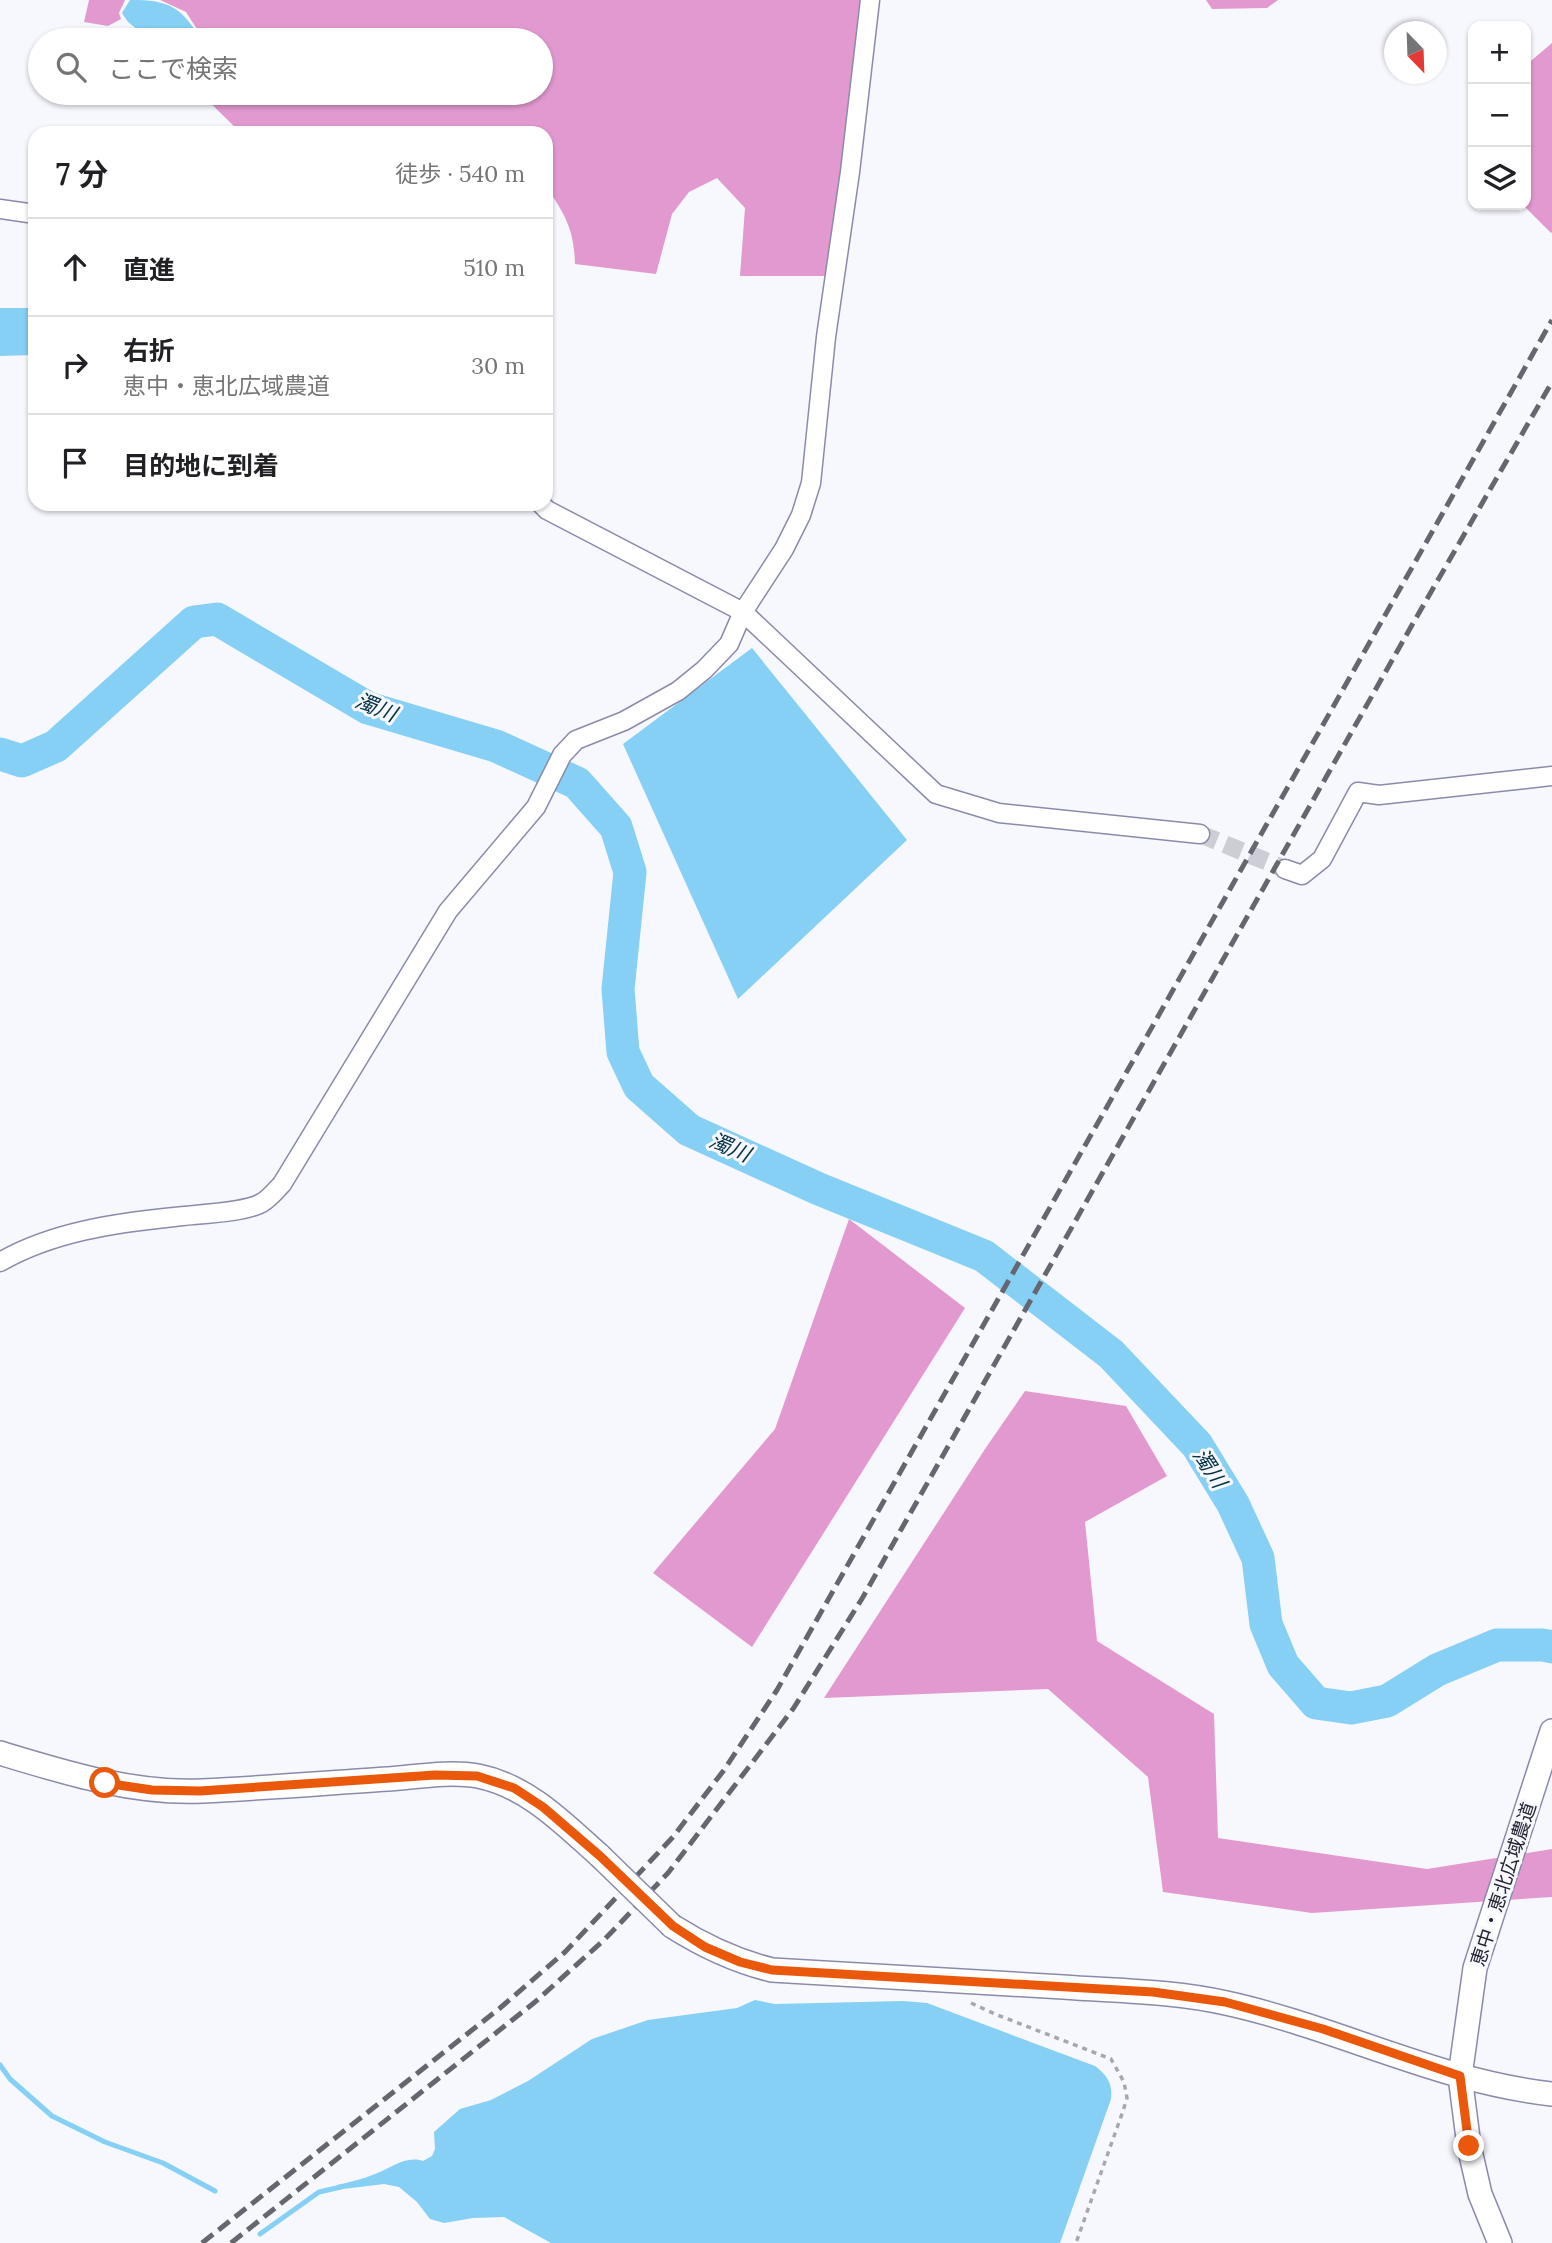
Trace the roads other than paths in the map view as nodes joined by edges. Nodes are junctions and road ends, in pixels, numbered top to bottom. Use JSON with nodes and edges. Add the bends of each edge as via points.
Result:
{"nodes":[{"id":1,"x":870,"y":0,"type":"edge"},
{"id":2,"x":0,"y":209,"type":"edge"},
{"id":3,"x":28,"y":213,"type":"edge"},
{"id":4,"x":549,"y":511,"type":"edge"},
{"id":5,"x":743,"y":612,"type":"junction"},
{"id":6,"x":1552,"y":776,"type":"edge"},
{"id":7,"x":1200,"y":834,"type":"tunnel mouth"},
{"id":8,"x":1285,"y":869,"type":"tunnel mouth"},
{"id":9,"x":0,"y":1262,"type":"edge"},
{"id":10,"x":1552,"y":1731,"type":"edge"},
{"id":11,"x":0,"y":1753,"type":"edge"},
{"id":12,"x":1460,"y":2076,"type":"junction"},
{"id":13,"x":1552,"y":2094,"type":"edge"},
{"id":14,"x":1500,"y":2243,"type":"edge"}],
"edges":[{"from":1,"to":5,"type":"street","via":[[811,483],[802,515]]},
{"from":2,"to":3,"type":"street"},
{"from":4,"to":5,"type":"street"},
{"from":5,"to":7,"type":"street","via":[[936,794],[999,813]]},
{"from":5,"to":9,"type":"street","via":[[729,644],[678,691],[624,721],[576,740],[562,755],[537,807],[448,911],[282,1184],[262,1203],[223,1213],[66,1234]]},
{"from":6,"to":8,"type":"street","via":[[1379,795],[1357,792],[1322,859],[1302,875]]},
{"from":10,"to":12,"type":"street","name":"恵中・恵北広域農道","via":[[1475,1968]]},
{"from":11,"to":12,"type":"street","bridge":true,"via":[[105,1783],[152,1790],[477,1776],[514,1788],[543,1807],[673,1926],[740,1962],[772,1970],[1153,1992],[1225,2002],[1323,2029]]},
{"from":12,"to":13,"type":"street"},
{"from":12,"to":14,"type":"street","name":"恵中・恵北広域農道","via":[[1480,2194]]}]}
